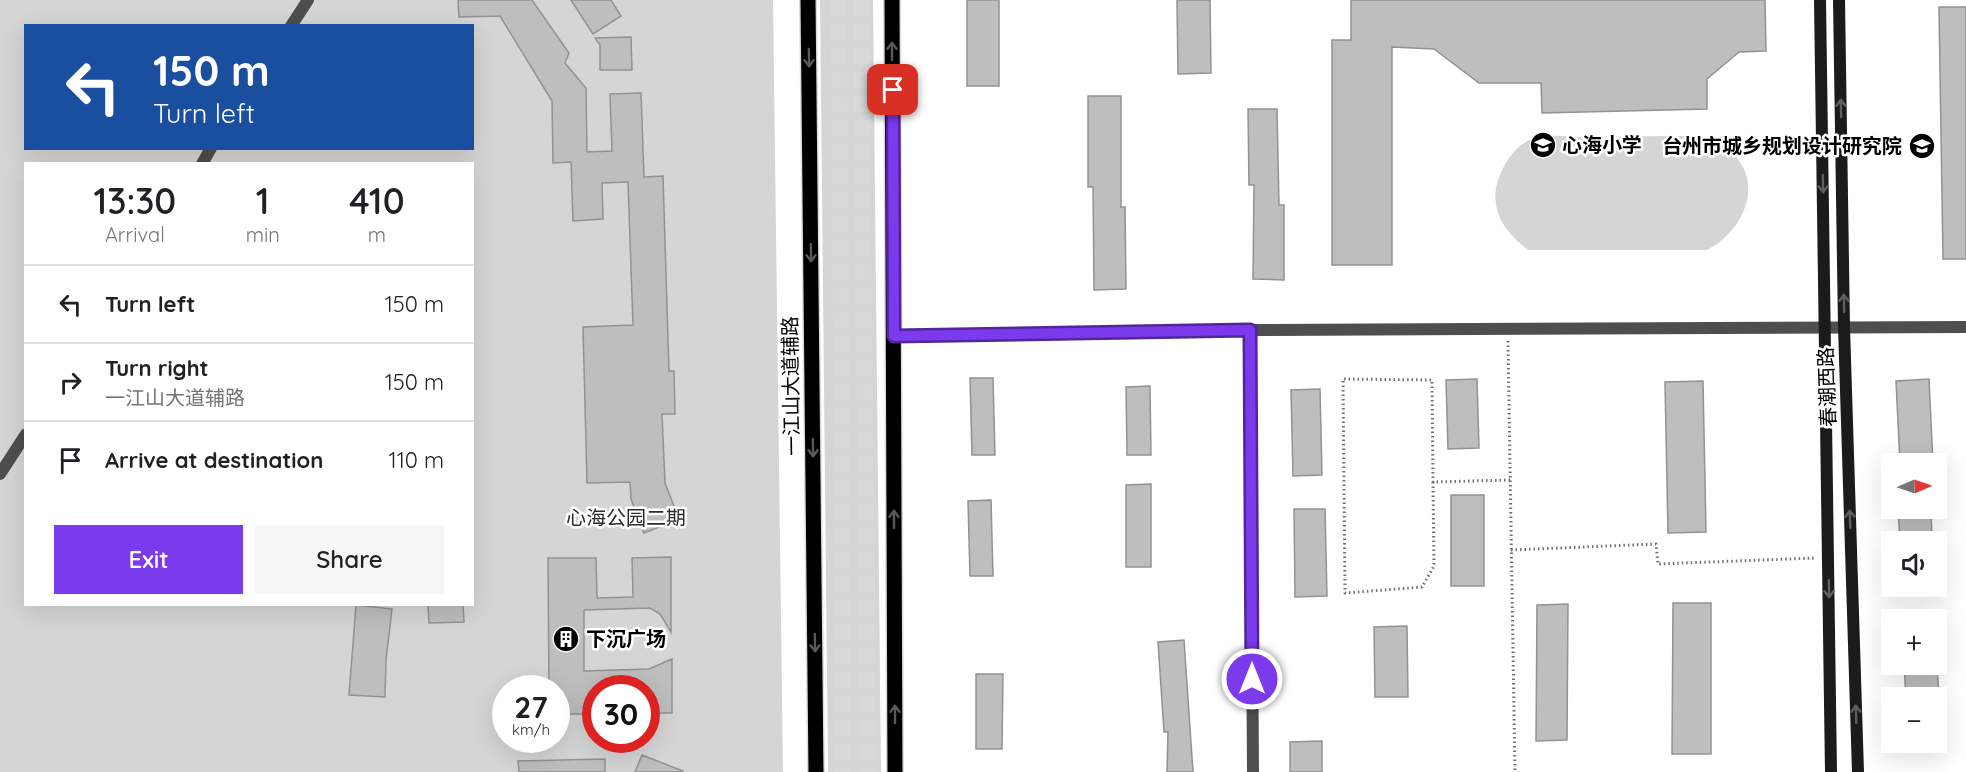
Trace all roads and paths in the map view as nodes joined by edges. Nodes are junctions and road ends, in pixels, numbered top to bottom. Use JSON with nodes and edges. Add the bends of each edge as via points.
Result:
{"nodes":[{"id":1,"x":308,"y":0,"type":"edge"},
{"id":2,"x":808,"y":0,"type":"edge"},
{"id":3,"x":892,"y":0,"type":"edge"},
{"id":4,"x":1820,"y":0,"type":"edge"},
{"id":5,"x":1839,"y":0,"type":"edge"},
{"id":6,"x":292,"y":24,"type":"edge"},
{"id":7,"x":1826,"y":327,"type":"junction"},
{"id":8,"x":1844,"y":327,"type":"junction"},
{"id":9,"x":1966,"y":327,"type":"edge"},
{"id":10,"x":1507,"y":328,"type":"junction"},
{"id":11,"x":1250,"y":330,"type":"junction"},
{"id":12,"x":894,"y":336,"type":"junction"},
{"id":13,"x":24,"y":437,"type":"edge"},
{"id":14,"x":0,"y":474,"type":"edge"},
{"id":15,"x":1510,"y":480,"type":"junction"},
{"id":16,"x":1433,"y":482,"type":"junction"},
{"id":17,"x":1511,"y":550,"type":"junction"},
{"id":18,"x":1829,"y":558,"type":"junction"},
{"id":19,"x":816,"y":772,"type":"edge"},
{"id":20,"x":895,"y":772,"type":"edge"},
{"id":21,"x":1253,"y":772,"type":"edge"},
{"id":22,"x":1515,"y":772,"type":"edge"},
{"id":23,"x":1831,"y":772,"type":"edge"},
{"id":24,"x":1858,"y":772,"type":"edge"}],
"edges":[{"from":1,"to":6,"type":"street"},
{"from":2,"to":19,"type":"main road","name":"一江山大道辅路","one_way":true},
{"from":12,"to":3,"type":"main road","one_way":true},
{"from":4,"to":7,"type":"main road","name":"春潮西路","one_way":true},
{"from":8,"to":5,"type":"main road","name":"春潮西路","one_way":true},
{"from":7,"to":8,"type":"street"},
{"from":7,"to":10,"type":"street"},
{"from":7,"to":18,"type":"main road","name":"春潮西路"},
{"from":8,"to":9,"type":"street"},
{"from":24,"to":8,"type":"main road","name":"春潮西路","one_way":true},
{"from":10,"to":11,"type":"street"},
{"from":10,"to":15,"type":"path"},
{"from":11,"to":12,"type":"street"},
{"from":11,"to":21,"type":"street"},
{"from":20,"to":12,"type":"main road","one_way":true},
{"from":13,"to":14,"type":"street"},
{"from":15,"to":16,"type":"path"},
{"from":15,"to":17,"type":"path"},
{"from":16,"to":16,"type":"path","via":[[1432,380],[1344,379],[1345,593],[1422,586],[1434,566]]},
{"from":17,"to":18,"type":"path","via":[[1656,544],[1658,564]]},
{"from":17,"to":22,"type":"path"},
{"from":18,"to":23,"type":"main road","name":"春潮西路","one_way":true}]}
